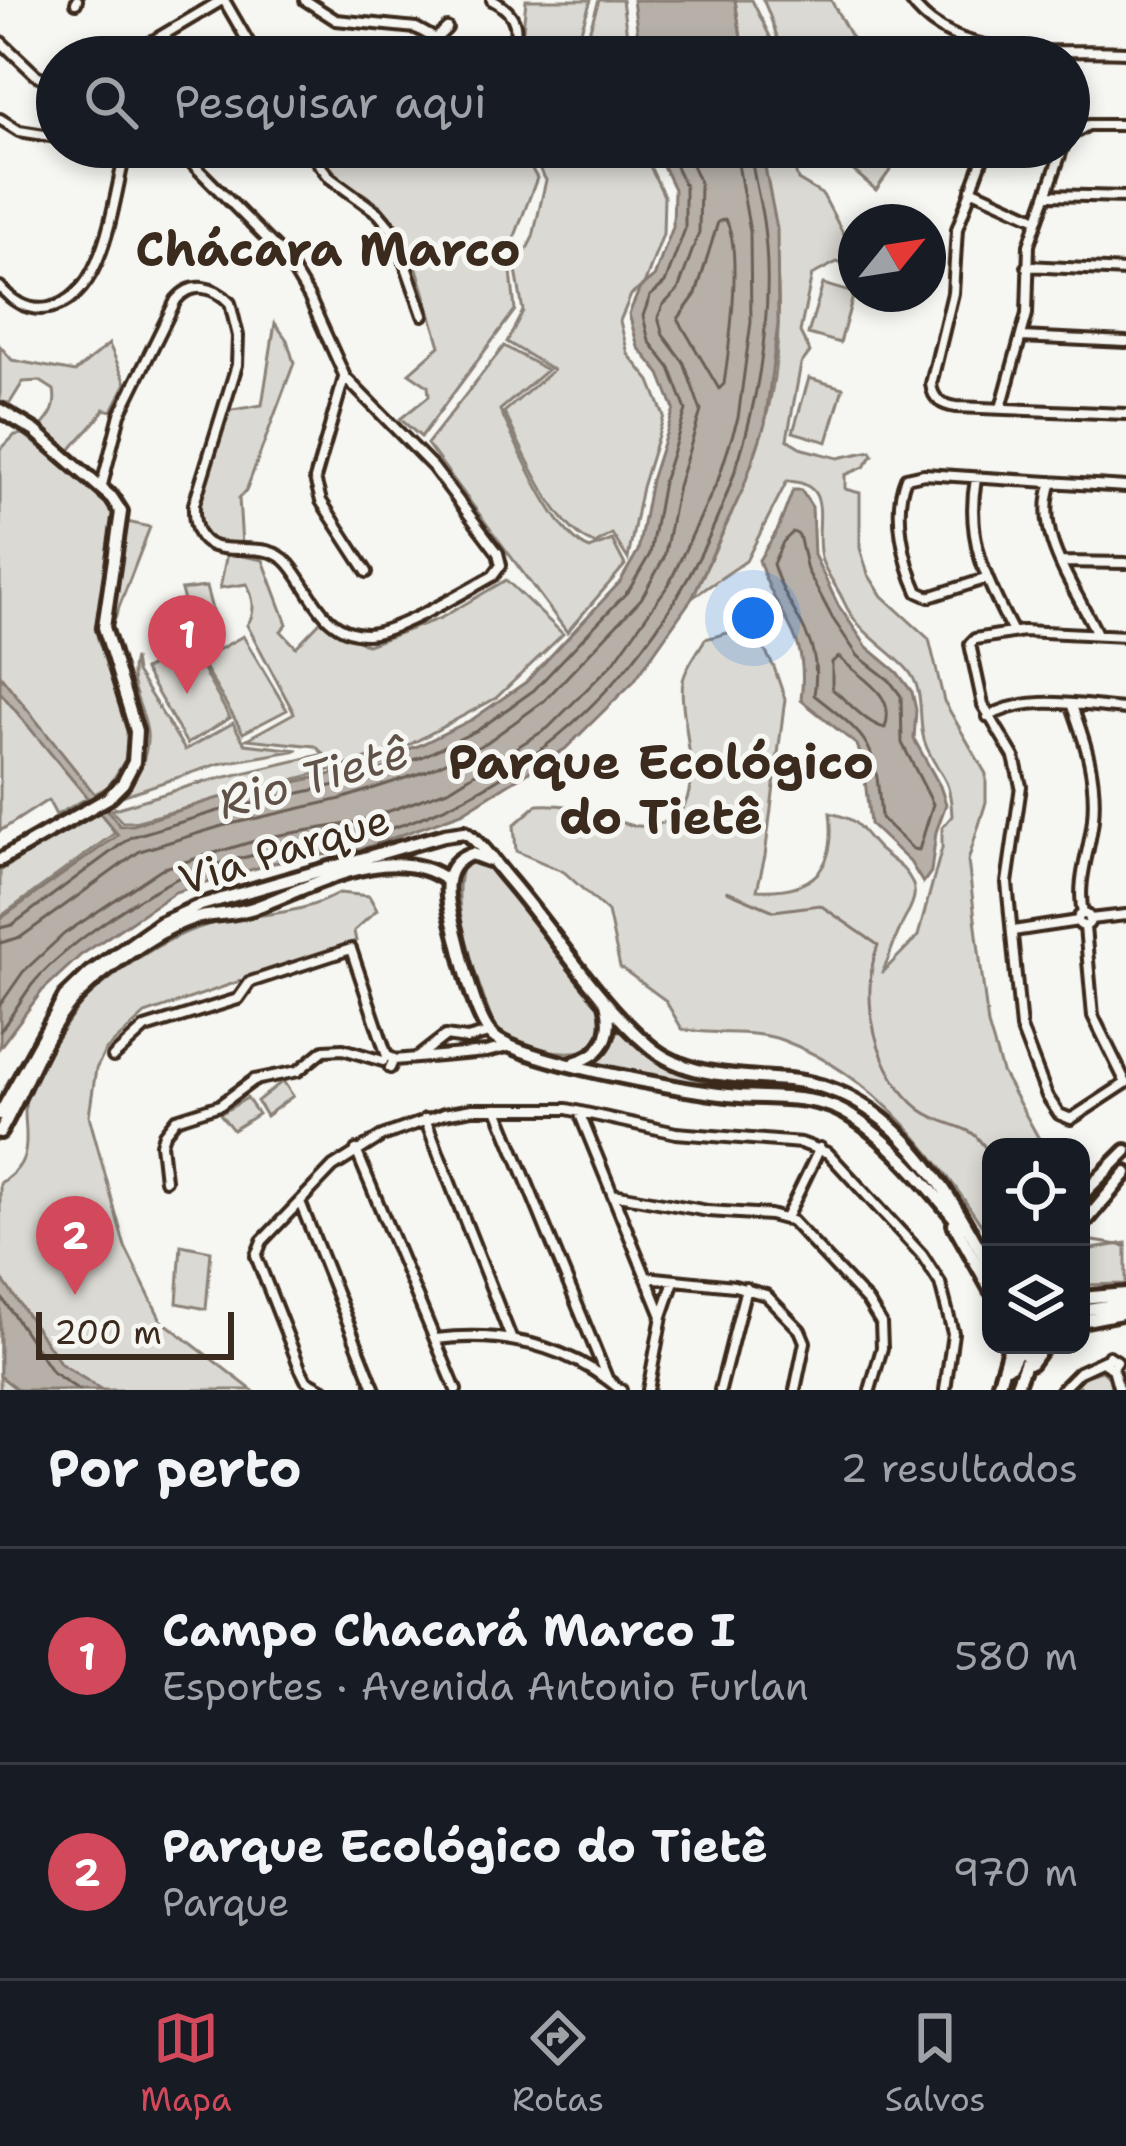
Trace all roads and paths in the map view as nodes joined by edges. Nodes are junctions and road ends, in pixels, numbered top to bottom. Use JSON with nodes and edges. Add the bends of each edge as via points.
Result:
{"nodes":[{"id":1,"x":223,"y":0,"type":"edge"},
{"id":2,"x":305,"y":0,"type":"edge"},
{"id":3,"x":492,"y":0,"type":"edge"},
{"id":4,"x":916,"y":2,"type":"edge"},
{"id":5,"x":447,"y":28,"type":"dead end"},
{"id":6,"x":164,"y":35,"type":"edge"},
{"id":7,"x":244,"y":36,"type":"edge"},
{"id":8,"x":431,"y":36,"type":"edge"},
{"id":9,"x":439,"y":36,"type":"edge"},
{"id":10,"x":516,"y":36,"type":"edge"},
{"id":11,"x":959,"y":36,"type":"edge"},
{"id":12,"x":0,"y":40,"type":"edge"},
{"id":13,"x":1090,"y":50,"type":"edge"},
{"id":14,"x":1126,"y":52,"type":"edge"},
{"id":15,"x":36,"y":72,"type":"edge"},
{"id":16,"x":0,"y":119,"type":"edge"},
{"id":17,"x":1090,"y":125,"type":"edge"},
{"id":18,"x":1126,"y":125,"type":"edge"},
{"id":19,"x":36,"y":134,"type":"edge"},
{"id":20,"x":122,"y":168,"type":"edge"},
{"id":21,"x":197,"y":168,"type":"edge"},
{"id":22,"x":322,"y":168,"type":"edge"},
{"id":23,"x":979,"y":168,"type":"edge"},
{"id":24,"x":1057,"y":168,"type":"edge"},
{"id":25,"x":971,"y":189,"type":"junction"},
{"id":26,"x":1049,"y":195,"type":"junction"},
{"id":27,"x":1126,"y":197,"type":"edge"},
{"id":28,"x":1037,"y":219,"type":"junction"},
{"id":29,"x":1027,"y":266,"type":"junction"},
{"id":30,"x":1126,"y":271,"type":"edge"},
{"id":31,"x":0,"y":287,"type":"edge"},
{"id":32,"x":423,"y":315,"type":"dead end"},
{"id":33,"x":1021,"y":337,"type":"junction"},
{"id":34,"x":1126,"y":342,"type":"edge"},
{"id":35,"x":345,"y":376,"type":"junction"},
{"id":36,"x":1001,"y":408,"type":"junction"},
{"id":37,"x":0,"y":410,"type":"edge"},
{"id":38,"x":1126,"y":414,"type":"edge"},
{"id":39,"x":976,"y":478,"type":"junction"},
{"id":40,"x":1052,"y":482,"type":"junction"},
{"id":41,"x":1126,"y":487,"type":"edge"},
{"id":42,"x":101,"y":489,"type":"junction"},
{"id":43,"x":1062,"y":562,"type":"junction"},
{"id":44,"x":1126,"y":563,"type":"edge"},
{"id":45,"x":367,"y":572,"type":"dead end"},
{"id":46,"x":986,"y":579,"type":"junction"},
{"id":47,"x":1013,"y":632,"type":"junction"},
{"id":48,"x":1097,"y":634,"type":"junction"},
{"id":49,"x":1126,"y":636,"type":"edge"},
{"id":50,"x":1072,"y":706,"type":"junction"},
{"id":51,"x":1126,"y":709,"type":"edge"},
{"id":52,"x":988,"y":717,"type":"junction"},
{"id":53,"x":0,"y":860,"type":"edge"},
{"id":54,"x":496,"y":865,"type":"junction"},
{"id":55,"x":448,"y":881,"type":"junction"},
{"id":56,"x":251,"y":890,"type":"junction"},
{"id":57,"x":253,"y":908,"type":"junction"},
{"id":58,"x":1126,"y":915,"type":"edge"},
{"id":59,"x":1084,"y":920,"type":"junction"},
{"id":60,"x":1012,"y":931,"type":"junction"},
{"id":61,"x":604,"y":998,"type":"junction"},
{"id":62,"x":489,"y":1033,"type":"junction"},
{"id":63,"x":476,"y":1038,"type":"junction"},
{"id":64,"x":507,"y":1047,"type":"junction"},
{"id":65,"x":479,"y":1053,"type":"junction"},
{"id":66,"x":113,"y":1057,"type":"dead end"},
{"id":67,"x":418,"y":1057,"type":"junction"},
{"id":68,"x":388,"y":1059,"type":"junction"},
{"id":69,"x":566,"y":1063,"type":"junction"},
{"id":70,"x":1126,"y":1083,"type":"edge"},
{"id":71,"x":497,"y":1108,"type":"junction"},
{"id":72,"x":579,"y":1110,"type":"junction"},
{"id":73,"x":0,"y":1114,"type":"edge"},
{"id":74,"x":425,"y":1118,"type":"junction"},
{"id":75,"x":0,"y":1132,"type":"edge"},
{"id":76,"x":820,"y":1148,"type":"junction"},
{"id":77,"x":356,"y":1150,"type":"junction"},
{"id":78,"x":1126,"y":1151,"type":"edge"},
{"id":79,"x":1126,"y":1173,"type":"edge"},
{"id":80,"x":165,"y":1180,"type":"dead end"},
{"id":81,"x":923,"y":1183,"type":"junction"},
{"id":82,"x":1090,"y":1187,"type":"edge"},
{"id":83,"x":613,"y":1194,"type":"junction"},
{"id":84,"x":300,"y":1201,"type":"junction"},
{"id":85,"x":1090,"y":1215,"type":"edge"},
{"id":86,"x":786,"y":1218,"type":"junction"},
{"id":87,"x":982,"y":1246,"type":"edge"},
{"id":88,"x":982,"y":1248,"type":"edge"},
{"id":89,"x":982,"y":1273,"type":"edge"},
{"id":90,"x":646,"y":1277,"type":"junction"},
{"id":91,"x":674,"y":1280,"type":"junction"},
{"id":92,"x":746,"y":1288,"type":"junction"},
{"id":93,"x":1090,"y":1298,"type":"edge"},
{"id":94,"x":1126,"y":1299,"type":"edge"},
{"id":95,"x":1090,"y":1308,"type":"edge"},
{"id":96,"x":1126,"y":1312,"type":"edge"},
{"id":97,"x":662,"y":1316,"type":"junction"},
{"id":98,"x":1090,"y":1320,"type":"edge"},
{"id":99,"x":511,"y":1338,"type":"junction"},
{"id":100,"x":436,"y":1339,"type":"junction"},
{"id":101,"x":596,"y":1351,"type":"junction"},
{"id":102,"x":1000,"y":1354,"type":"edge"},
{"id":103,"x":1007,"y":1354,"type":"edge"},
{"id":104,"x":1036,"y":1354,"type":"edge"},
{"id":105,"x":577,"y":1361,"type":"junction"},
{"id":106,"x":1116,"y":1361,"type":"edge"},
{"id":107,"x":1003,"y":1369,"type":"junction"},
{"id":108,"x":607,"y":1378,"type":"junction"},
{"id":109,"x":324,"y":1390,"type":"edge"},
{"id":110,"x":374,"y":1390,"type":"edge"},
{"id":111,"x":455,"y":1390,"type":"edge"},
{"id":112,"x":621,"y":1390,"type":"edge"},
{"id":113,"x":648,"y":1390,"type":"edge"},
{"id":114,"x":720,"y":1390,"type":"edge"},
{"id":115,"x":795,"y":1390,"type":"edge"},
{"id":116,"x":870,"y":1390,"type":"edge"},
{"id":117,"x":946,"y":1390,"type":"edge"},
{"id":118,"x":998,"y":1390,"type":"edge"},
{"id":119,"x":1017,"y":1390,"type":"edge"},
{"id":120,"x":1060,"y":1390,"type":"edge"},
{"id":121,"x":1119,"y":1390,"type":"edge"}],
"edges":[{"from":1,"to":6,"type":"street"},
{"from":1,"to":7,"type":"street"},
{"from":2,"to":8,"type":"street","via":[[336,20]]},
{"from":3,"to":10,"type":"street","via":[[516,20]]},
{"from":4,"to":11,"type":"street","via":[[944,32]]},
{"from":5,"to":9,"type":"street"},
{"from":12,"to":15,"type":"street"},
{"from":13,"to":14,"type":"street"},
{"from":16,"to":19,"type":"street"},
{"from":17,"to":18,"type":"street"},
{"from":20,"to":31,"type":"street","via":[[82,291],[57,307],[34,309]]},
{"from":21,"to":35,"type":"street","via":[[285,257]]},
{"from":22,"to":32,"type":"street","via":[[394,232]]},
{"from":23,"to":25,"type":"street"},
{"from":24,"to":26,"type":"street"},
{"from":25,"to":28,"type":"street"},
{"from":25,"to":36,"type":"street","via":[[957,229],[932,390],[945,406]]},
{"from":26,"to":27,"type":"street"},
{"from":26,"to":28,"type":"street"},
{"from":28,"to":29,"type":"street"},
{"from":29,"to":30,"type":"street"},
{"from":29,"to":33,"type":"street"},
{"from":33,"to":34,"type":"street"},
{"from":33,"to":36,"type":"street"},
{"from":35,"to":42,"type":"street","via":[[434,467],[501,565],[396,628],[348,632],[319,611],[282,557],[202,539],[194,504],[238,351],[230,303],[210,288],[176,300],[120,414]]},
{"from":35,"to":45,"type":"street","via":[[315,479]]},
{"from":36,"to":38,"type":"street"},
{"from":37,"to":42,"type":"main road"},
{"from":39,"to":40,"type":"street"},
{"from":39,"to":46,"type":"street","via":[[973,532]]},
{"from":39,"to":46,"type":"street","via":[[910,476],[902,524],[922,596]]},
{"from":40,"to":41,"type":"street"},
{"from":40,"to":43,"type":"street","via":[[1046,524]]},
{"from":42,"to":53,"type":"main road","via":[[122,518],[104,618],[137,748],[130,772],[107,798]]},
{"from":43,"to":44,"type":"street"},
{"from":43,"to":48,"type":"street"},
{"from":46,"to":47,"type":"street"},
{"from":47,"to":48,"type":"street"},
{"from":47,"to":52,"type":"street","via":[[970,644]]},
{"from":48,"to":49,"type":"street"},
{"from":50,"to":51,"type":"street"},
{"from":50,"to":52,"type":"street","via":[[1017,705]]},
{"from":50,"to":59,"type":"street","via":[[1094,784],[1081,877]]},
{"from":52,"to":60,"type":"street","via":[[1021,786],[1007,883]]},
{"from":54,"to":55,"type":"main road","via":[[467,855]]},
{"from":54,"to":56,"type":"main road","name":"Via Parque","via":[[465,832]]},
{"from":54,"to":61,"type":"main road"},
{"from":55,"to":57,"type":"main road","name":"Via Parque","via":[[425,867],[379,866]]},
{"from":55,"to":62,"type":"main road"},
{"from":56,"to":57,"type":"main road"},
{"from":56,"to":73,"type":"main road","name":"Via Parque","via":[[172,916],[81,979],[50,1019]]},
{"from":57,"to":75,"type":"main road","name":"Via Parque","via":[[175,926],[81,992]]},
{"from":58,"to":59,"type":"street"},
{"from":59,"to":60,"type":"street"},
{"from":59,"to":70,"type":"street","via":[[1093,1016]]},
{"from":60,"to":70,"type":"street","via":[[1021,1028],[1047,1096],[1064,1118],[1075,1118]]},
{"from":61,"to":69,"type":"main road","via":[[610,1023],[602,1048]]},
{"from":61,"to":87,"type":"main road","via":[[672,1060],[811,1084],[870,1106],[941,1183]]},
{"from":62,"to":63,"type":"street"},
{"from":62,"to":64,"type":"main road"},
{"from":63,"to":65,"type":"street"},
{"from":63,"to":67,"type":"street","via":[[445,1036]]},
{"from":64,"to":65,"type":"street"},
{"from":64,"to":69,"type":"main road"},
{"from":65,"to":67,"type":"street"},
{"from":66,"to":68,"type":"street","via":[[145,1028],[351,950]]},
{"from":67,"to":68,"type":"street"},
{"from":68,"to":80,"type":"street","via":[[324,1049],[298,1071],[254,1080],[220,1105],[176,1119],[161,1144]]},
{"from":69,"to":81,"type":"main road","via":[[669,1087],[827,1105],[869,1130]]},
{"from":71,"to":72,"type":"street"},
{"from":71,"to":74,"type":"street"},
{"from":71,"to":101,"type":"street"},
{"from":72,"to":76,"type":"street","via":[[704,1138]]},
{"from":72,"to":83,"type":"street"},
{"from":74,"to":77,"type":"street"},
{"from":74,"to":99,"type":"street"},
{"from":76,"to":86,"type":"street"},
{"from":76,"to":117,"type":"street","via":[[940,1283],[953,1333]]},
{"from":77,"to":84,"type":"street"},
{"from":77,"to":100,"type":"street"},
{"from":78,"to":82,"type":"main road"},
{"from":79,"to":85,"type":"main road"},
{"from":81,"to":88,"type":"main road"},
{"from":81,"to":89,"type":"main road"},
{"from":83,"to":86,"type":"street"},
{"from":83,"to":90,"type":"street"},
{"from":84,"to":109,"type":"street","via":[[262,1241],[257,1264],[303,1376]]},
{"from":84,"to":110,"type":"street"},
{"from":86,"to":116,"type":"street","via":[[881,1323],[883,1348]]},
{"from":90,"to":91,"type":"street"},
{"from":90,"to":97,"type":"street"},
{"from":91,"to":92,"type":"street"},
{"from":91,"to":97,"type":"street"},
{"from":92,"to":114,"type":"street"},
{"from":92,"to":115,"type":"street","via":[[766,1295],[804,1337]]},
{"from":93,"to":94,"type":"main road"},
{"from":94,"to":95,"type":"main road"},
{"from":96,"to":98,"type":"main road"},
{"from":97,"to":113,"type":"street"},
{"from":99,"to":100,"type":"street"},
{"from":99,"to":105,"type":"street"},
{"from":100,"to":111,"type":"street"},
{"from":101,"to":105,"type":"street"},
{"from":101,"to":108,"type":"street"},
{"from":102,"to":118,"type":"main road"},
{"from":103,"to":107,"type":"main road"},
{"from":104,"to":119,"type":"main road"},
{"from":105,"to":108,"type":"street"},
{"from":106,"to":120,"type":"street"},
{"from":106,"to":121,"type":"street"},
{"from":107,"to":118,"type":"main road"},
{"from":107,"to":119,"type":"main road","via":[[1028,1351]]},
{"from":108,"to":112,"type":"street"}]}
